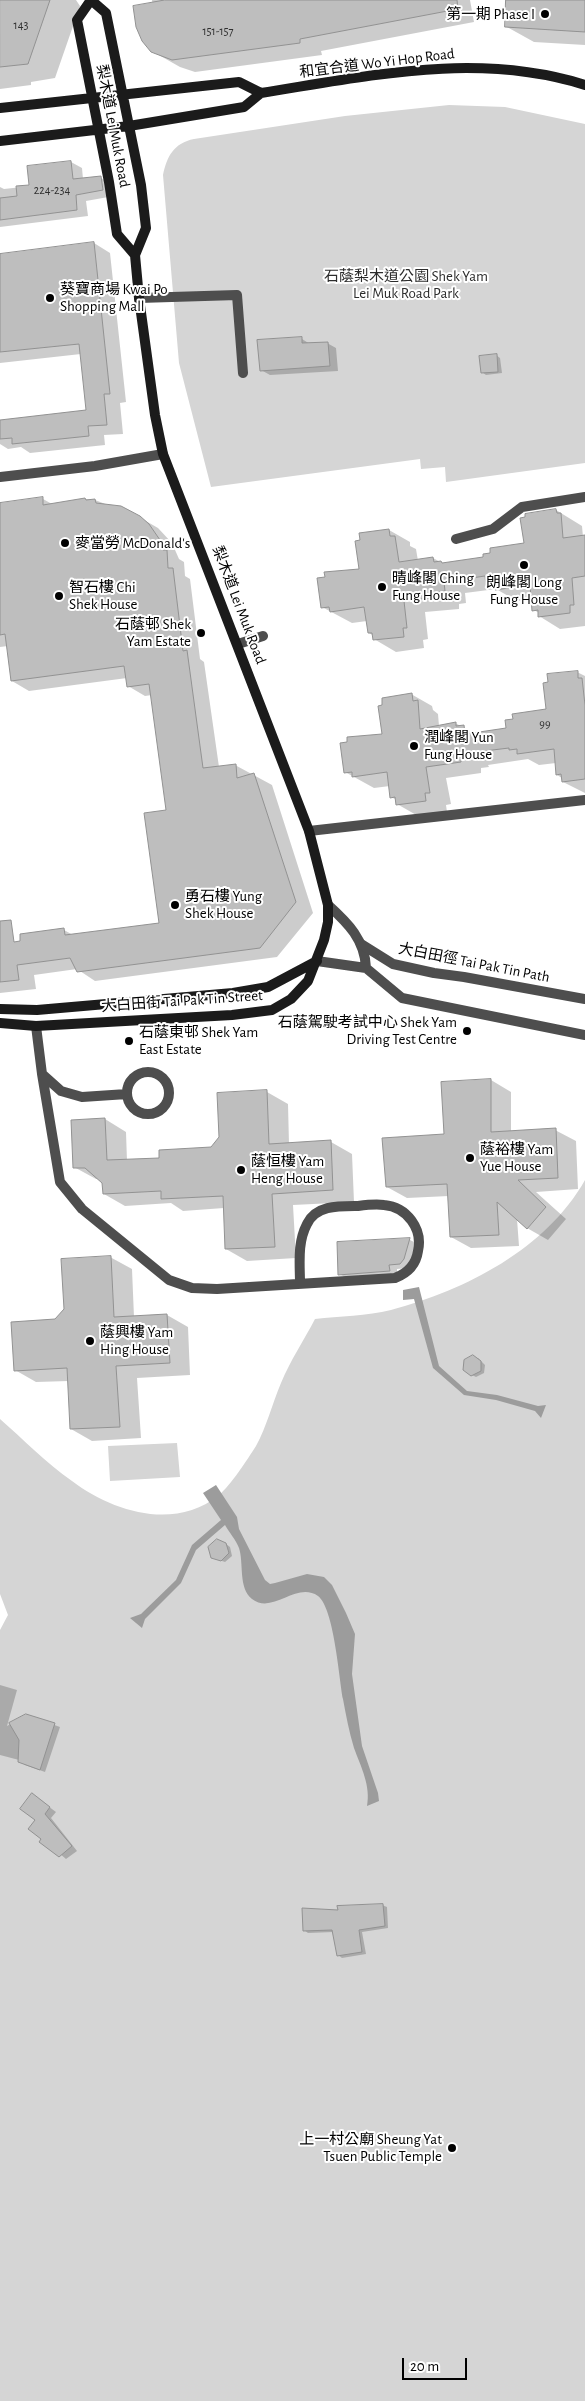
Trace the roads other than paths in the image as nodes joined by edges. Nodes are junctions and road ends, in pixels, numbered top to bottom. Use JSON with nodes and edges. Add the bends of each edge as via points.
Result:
{"nodes":[{"id":1,"x":91,"y":0,"type":"edge"},
{"id":2,"x":585,"y":85,"type":"edge"},
{"id":3,"x":261,"y":93,"type":"junction"},
{"id":4,"x":123,"y":94,"type":"junction"},
{"id":5,"x":91,"y":97,"type":"junction"},
{"id":6,"x":0,"y":108,"type":"edge"},
{"id":7,"x":129,"y":126,"type":"junction"},
{"id":8,"x":99,"y":130,"type":"junction"},
{"id":9,"x":0,"y":141,"type":"edge"},
{"id":10,"x":135,"y":254,"type":"junction"},
{"id":11,"x":139,"y":298,"type":"junction"},
{"id":12,"x":243,"y":373,"type":"dead end"},
{"id":13,"x":163,"y":454,"type":"junction"},
{"id":14,"x":0,"y":477,"type":"edge"},
{"id":15,"x":585,"y":497,"type":"edge"},
{"id":16,"x":456,"y":539,"type":"dead end"},
{"id":17,"x":263,"y":636,"type":"dead end"},
{"id":18,"x":238,"y":644,"type":"junction"},
{"id":19,"x":585,"y":800,"type":"edge"},
{"id":20,"x":310,"y":831,"type":"junction"},
{"id":21,"x":328,"y":905,"type":"junction"},
{"id":22,"x":361,"y":944,"type":"junction"},
{"id":23,"x":317,"y":961,"type":"junction"},
{"id":24,"x":366,"y":968,"type":"junction"},
{"id":25,"x":585,"y":999,"type":"edge"},
{"id":26,"x":0,"y":1010,"type":"edge"},
{"id":27,"x":0,"y":1023,"type":"edge"},
{"id":28,"x":36,"y":1026,"type":"junction"},
{"id":29,"x":585,"y":1036,"type":"edge"},
{"id":30,"x":42,"y":1074,"type":"junction"},
{"id":31,"x":127,"y":1094,"type":"junction"},
{"id":32,"x":300,"y":1284,"type":"junction"}],
"edges":[{"from":1,"to":4,"type":"street","name":"梨木道 Lei Muk Road","via":[[106,13]]},
{"from":1,"to":5,"type":"street","name":"梨木道 Lei Muk Road","via":[[78,20]]},
{"from":2,"to":3,"type":"street","name":"和宜合道 Wo Yi Hop Road","via":[[558,76],[470,66],[370,75]]},
{"from":3,"to":4,"type":"street","via":[[239,82]]},
{"from":3,"to":7,"type":"street","name":"和宜合道 Wo Yi Hop Road","via":[[244,107]]},
{"from":4,"to":5,"type":"street"},
{"from":4,"to":7,"type":"street","name":"梨木道 Lei Muk Road"},
{"from":5,"to":6,"type":"street"},
{"from":5,"to":8,"type":"street","name":"梨木道 Lei Muk Road"},
{"from":7,"to":8,"type":"street","name":"和宜合道 Wo Yi Hop Road"},
{"from":7,"to":10,"type":"street","name":"梨木道 Lei Muk Road","via":[[146,228]]},
{"from":8,"to":9,"type":"street","name":"和宜合道 Wo Yi Hop Road"},
{"from":8,"to":10,"type":"street","name":"梨木道 Lei Muk Road","via":[[117,234]]},
{"from":10,"to":11,"type":"street","name":"梨木道 Lei Muk Road"},
{"from":11,"to":12,"type":"street","via":[[238,295]]},
{"from":11,"to":13,"type":"street","name":"梨木道 Lei Muk Road","via":[[154,415]]},
{"from":13,"to":14,"type":"street"},
{"from":13,"to":18,"type":"street","name":"梨木道 Lei Muk Road"},
{"from":15,"to":16,"type":"street","via":[[522,507],[494,529]]},
{"from":17,"to":18,"type":"street"},
{"from":18,"to":20,"type":"street","name":"梨木道 Lei Muk Road"},
{"from":19,"to":20,"type":"street"},
{"from":20,"to":21,"type":"street","name":"梨木道 Lei Muk Road"},
{"from":21,"to":22,"type":"street","name":"大白田徑 Tai Pak Tin Path","via":[[350,925]]},
{"from":21,"to":23,"type":"street","name":"梨木道 Lei Muk Road","via":[[328,922]]},
{"from":22,"to":24,"type":"street","name":"大白田徑 Tai Pak Tin Path"},
{"from":22,"to":25,"type":"street","name":"大白田徑 Tai Pak Tin Path","via":[[394,964]]},
{"from":23,"to":24,"type":"street"},
{"from":23,"to":26,"type":"street","name":"大白田街 Tai Pak Tin Street","via":[[268,987],[233,993],[37,1010]]},
{"from":23,"to":28,"type":"street","name":"大白田街 Tai Pak Tin Street","via":[[308,981],[291,999],[272,1010]]},
{"from":24,"to":29,"type":"street","via":[[402,998]]},
{"from":27,"to":28,"type":"street","name":"大白田街 Tai Pak Tin Street"},
{"from":28,"to":30,"type":"street"},
{"from":30,"to":31,"type":"street","via":[[60,1091],[82,1096]]},
{"from":30,"to":32,"type":"street","via":[[60,1182],[82,1209],[169,1280],[192,1288],[217,1290]]},
{"from":31,"to":31,"type":"street","via":[[133,1079],[147,1072],[162,1077],[169,1092],[164,1106],[150,1114],[134,1108]]},
{"from":32,"to":32,"type":"street","via":[[395,1278],[406,1274],[413,1266],[420,1243],[411,1218],[385,1204],[332,1206],[316,1213],[300,1239]]}]}
